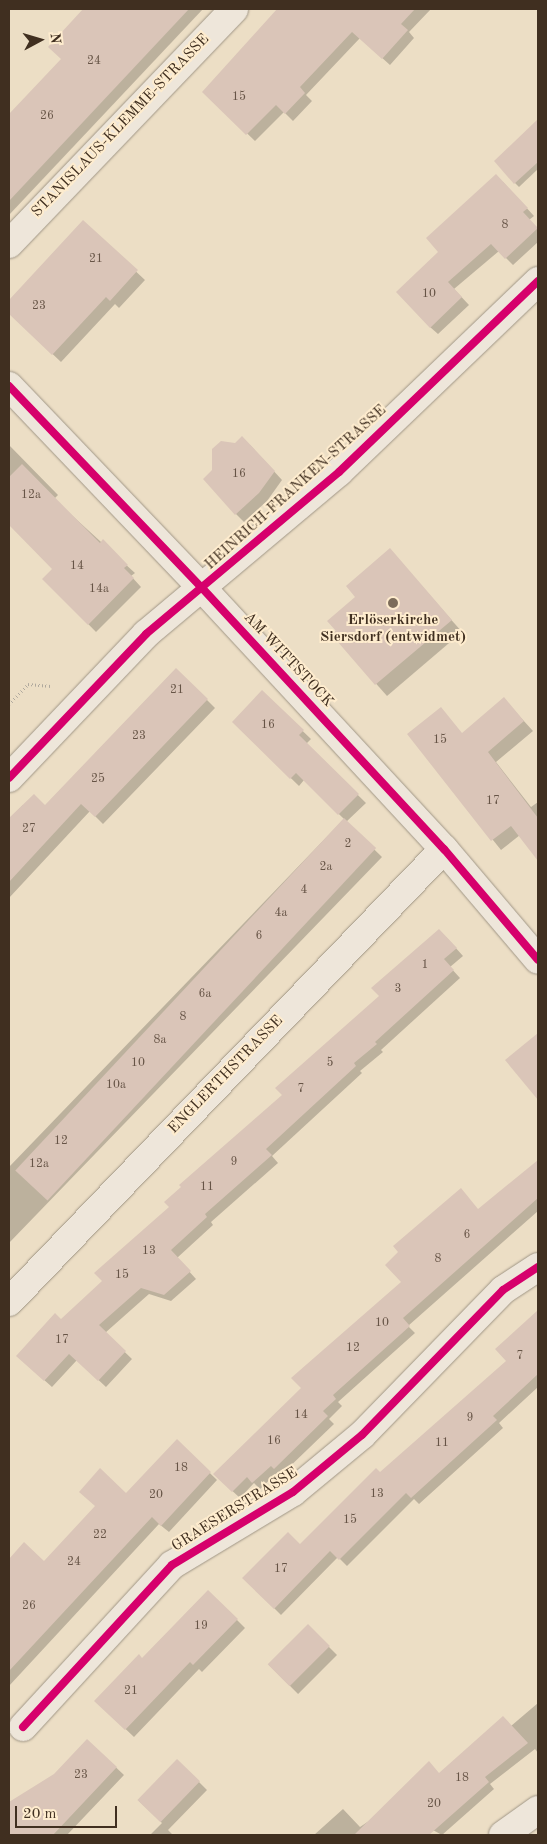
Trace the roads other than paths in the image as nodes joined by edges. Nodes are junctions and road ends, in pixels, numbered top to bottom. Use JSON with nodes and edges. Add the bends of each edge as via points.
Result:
{"nodes":[{"id":1,"x":234,"y":9,"type":"edge"},
{"id":2,"x":9,"y":244,"type":"edge"},
{"id":3,"x":538,"y":281,"type":"edge"},
{"id":4,"x":9,"y":386,"type":"edge"},
{"id":5,"x":203,"y":589,"type":"junction"},
{"id":6,"x":9,"y":778,"type":"edge"},
{"id":7,"x":444,"y":849,"type":"junction"},
{"id":8,"x":530,"y":938,"type":"edge"},
{"id":9,"x":538,"y":960,"type":"edge"},
{"id":10,"x":538,"y":1267,"type":"edge"},
{"id":11,"x":9,"y":1302,"type":"edge"},
{"id":12,"x":23,"y":1727,"type":"dead end"},
{"id":13,"x":538,"y":1810,"type":"edge"},
{"id":14,"x":504,"y":1835,"type":"edge"}],
"edges":[{"from":1,"to":2,"type":"street","name":"STANISLAUS-KLEMME-STRASSE"},
{"from":3,"to":5,"type":"street","name":"HEINRICH-FRANKEN-STRASSE","via":[[339,472]]},
{"from":4,"to":5,"type":"street","name":"AM WITTSTOCK"},
{"from":5,"to":6,"type":"street","name":"HEINRICH-FRANKEN-STRASSE","via":[[146,634]]},
{"from":5,"to":7,"type":"street","name":"AM WITTSTOCK"},
{"from":7,"to":8,"type":"street","name":"AM WITTSTOCK"},
{"from":7,"to":11,"type":"street","name":"ENGLERTHSTRASSE"},
{"from":8,"to":9,"type":"street","name":"AM WITTSTOCK"},
{"from":10,"to":12,"type":"street","name":"GRAESERSTRASSE","via":[[503,1290],[362,1435],[293,1492],[172,1565]]},
{"from":13,"to":14,"type":"street"}]}
